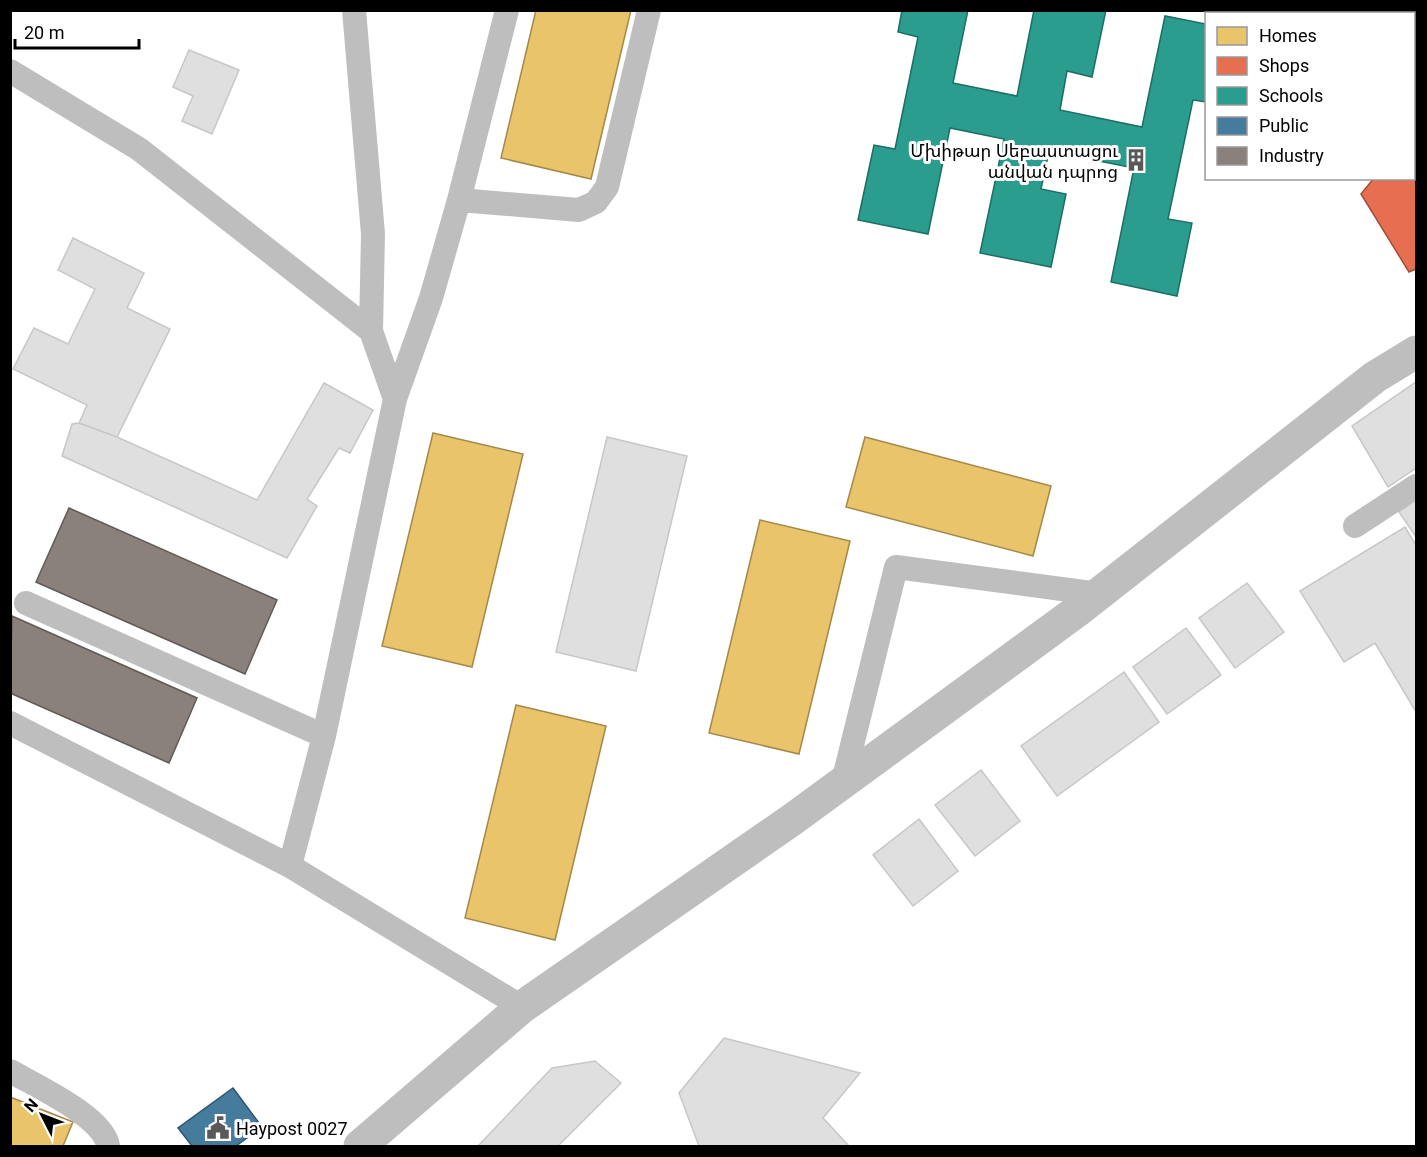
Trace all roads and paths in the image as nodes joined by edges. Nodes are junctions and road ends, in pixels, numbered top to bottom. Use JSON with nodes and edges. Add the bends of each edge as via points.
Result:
{"nodes":[{"id":1,"x":354,"y":10,"type":"edge"},
{"id":2,"x":507,"y":10,"type":"edge"},
{"id":3,"x":649,"y":10,"type":"edge"},
{"id":4,"x":10,"y":71,"type":"edge"},
{"id":5,"x":459,"y":200,"type":"junction"},
{"id":6,"x":371,"y":331,"type":"junction"},
{"id":7,"x":1416,"y":352,"type":"edge"},
{"id":8,"x":395,"y":399,"type":"junction"},
{"id":9,"x":1416,"y":486,"type":"edge"},
{"id":10,"x":1355,"y":526,"type":"dead end"},
{"id":11,"x":1099,"y":594,"type":"junction"},
{"id":12,"x":26,"y":603,"type":"dead end"},
{"id":13,"x":10,"y":723,"type":"edge"},
{"id":14,"x":324,"y":736,"type":"junction"},
{"id":15,"x":843,"y":782,"type":"junction"},
{"id":16,"x":290,"y":866,"type":"junction"},
{"id":17,"x":522,"y":1006,"type":"junction"},
{"id":18,"x":10,"y":1071,"type":"edge"},
{"id":19,"x":108,"y":1146,"type":"edge"},
{"id":20,"x":360,"y":1146,"type":"edge"}],
"edges":[{"from":1,"to":6,"type":"lane","via":[[374,234]]},
{"from":2,"to":5,"type":"lane"},
{"from":3,"to":5,"type":"lane","via":[[607,187],[596,201],[579,210]]},
{"from":4,"to":6,"type":"lane","via":[[139,149]]},
{"from":5,"to":8,"type":"lane","via":[[431,298]]},
{"from":6,"to":8,"type":"lane"},
{"from":7,"to":11,"type":"street","via":[[1375,377]]},
{"from":8,"to":14,"type":"lane"},
{"from":9,"to":10,"type":"lane"},
{"from":11,"to":15,"type":"street"},
{"from":11,"to":15,"type":"lane","via":[[896,567]]},
{"from":12,"to":14,"type":"lane"},
{"from":13,"to":16,"type":"lane"},
{"from":14,"to":16,"type":"lane"},
{"from":15,"to":17,"type":"street"},
{"from":16,"to":17,"type":"lane"},
{"from":17,"to":20,"type":"street"},
{"from":18,"to":19,"type":"lane","via":[[92,1120],[107,1137]]}]}
